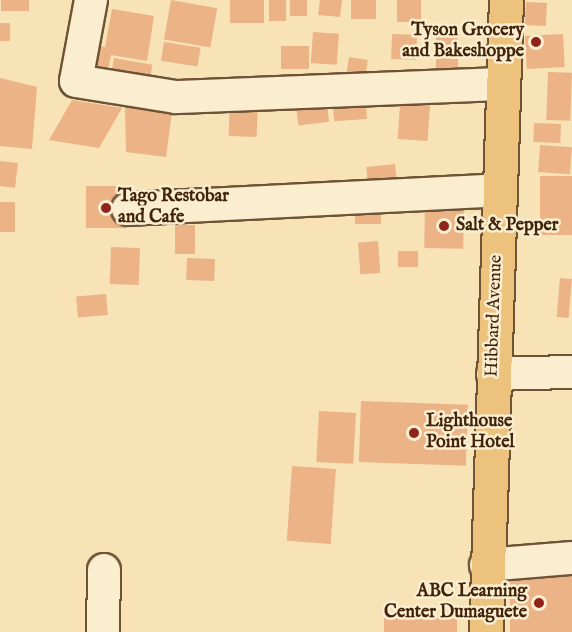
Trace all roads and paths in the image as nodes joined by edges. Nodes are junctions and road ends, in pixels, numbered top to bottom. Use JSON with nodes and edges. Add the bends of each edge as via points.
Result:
{"nodes":[{"id":1,"x":91,"y":0,"type":"edge"},
{"id":2,"x":507,"y":0,"type":"edge"},
{"id":3,"x":502,"y":84,"type":"junction"},
{"id":4,"x":499,"y":190,"type":"junction"},
{"id":5,"x":128,"y":209,"type":"dead end"},
{"id":6,"x":572,"y":372,"type":"edge"},
{"id":7,"x":493,"y":374,"type":"junction"},
{"id":8,"x":572,"y":558,"type":"edge"},
{"id":9,"x":486,"y":566,"type":"junction"},
{"id":10,"x":104,"y":570,"type":"dead end"},
{"id":11,"x":103,"y":632,"type":"edge"},
{"id":12,"x":486,"y":632,"type":"edge"}],
"edges":[{"from":1,"to":3,"type":"street","via":[[76,81],[176,97]]},
{"from":2,"to":3,"type":"main road","name":"Hibbard Avenue"},
{"from":3,"to":4,"type":"main road","name":"Hibbard Avenue"},
{"from":4,"to":5,"type":"street"},
{"from":4,"to":7,"type":"main road","name":"Hibbard Avenue"},
{"from":6,"to":7,"type":"street"},
{"from":7,"to":9,"type":"main road","name":"Hibbard Avenue"},
{"from":8,"to":9,"type":"street"},
{"from":9,"to":12,"type":"main road","name":"Hibbard Avenue"},
{"from":10,"to":11,"type":"street"}]}
